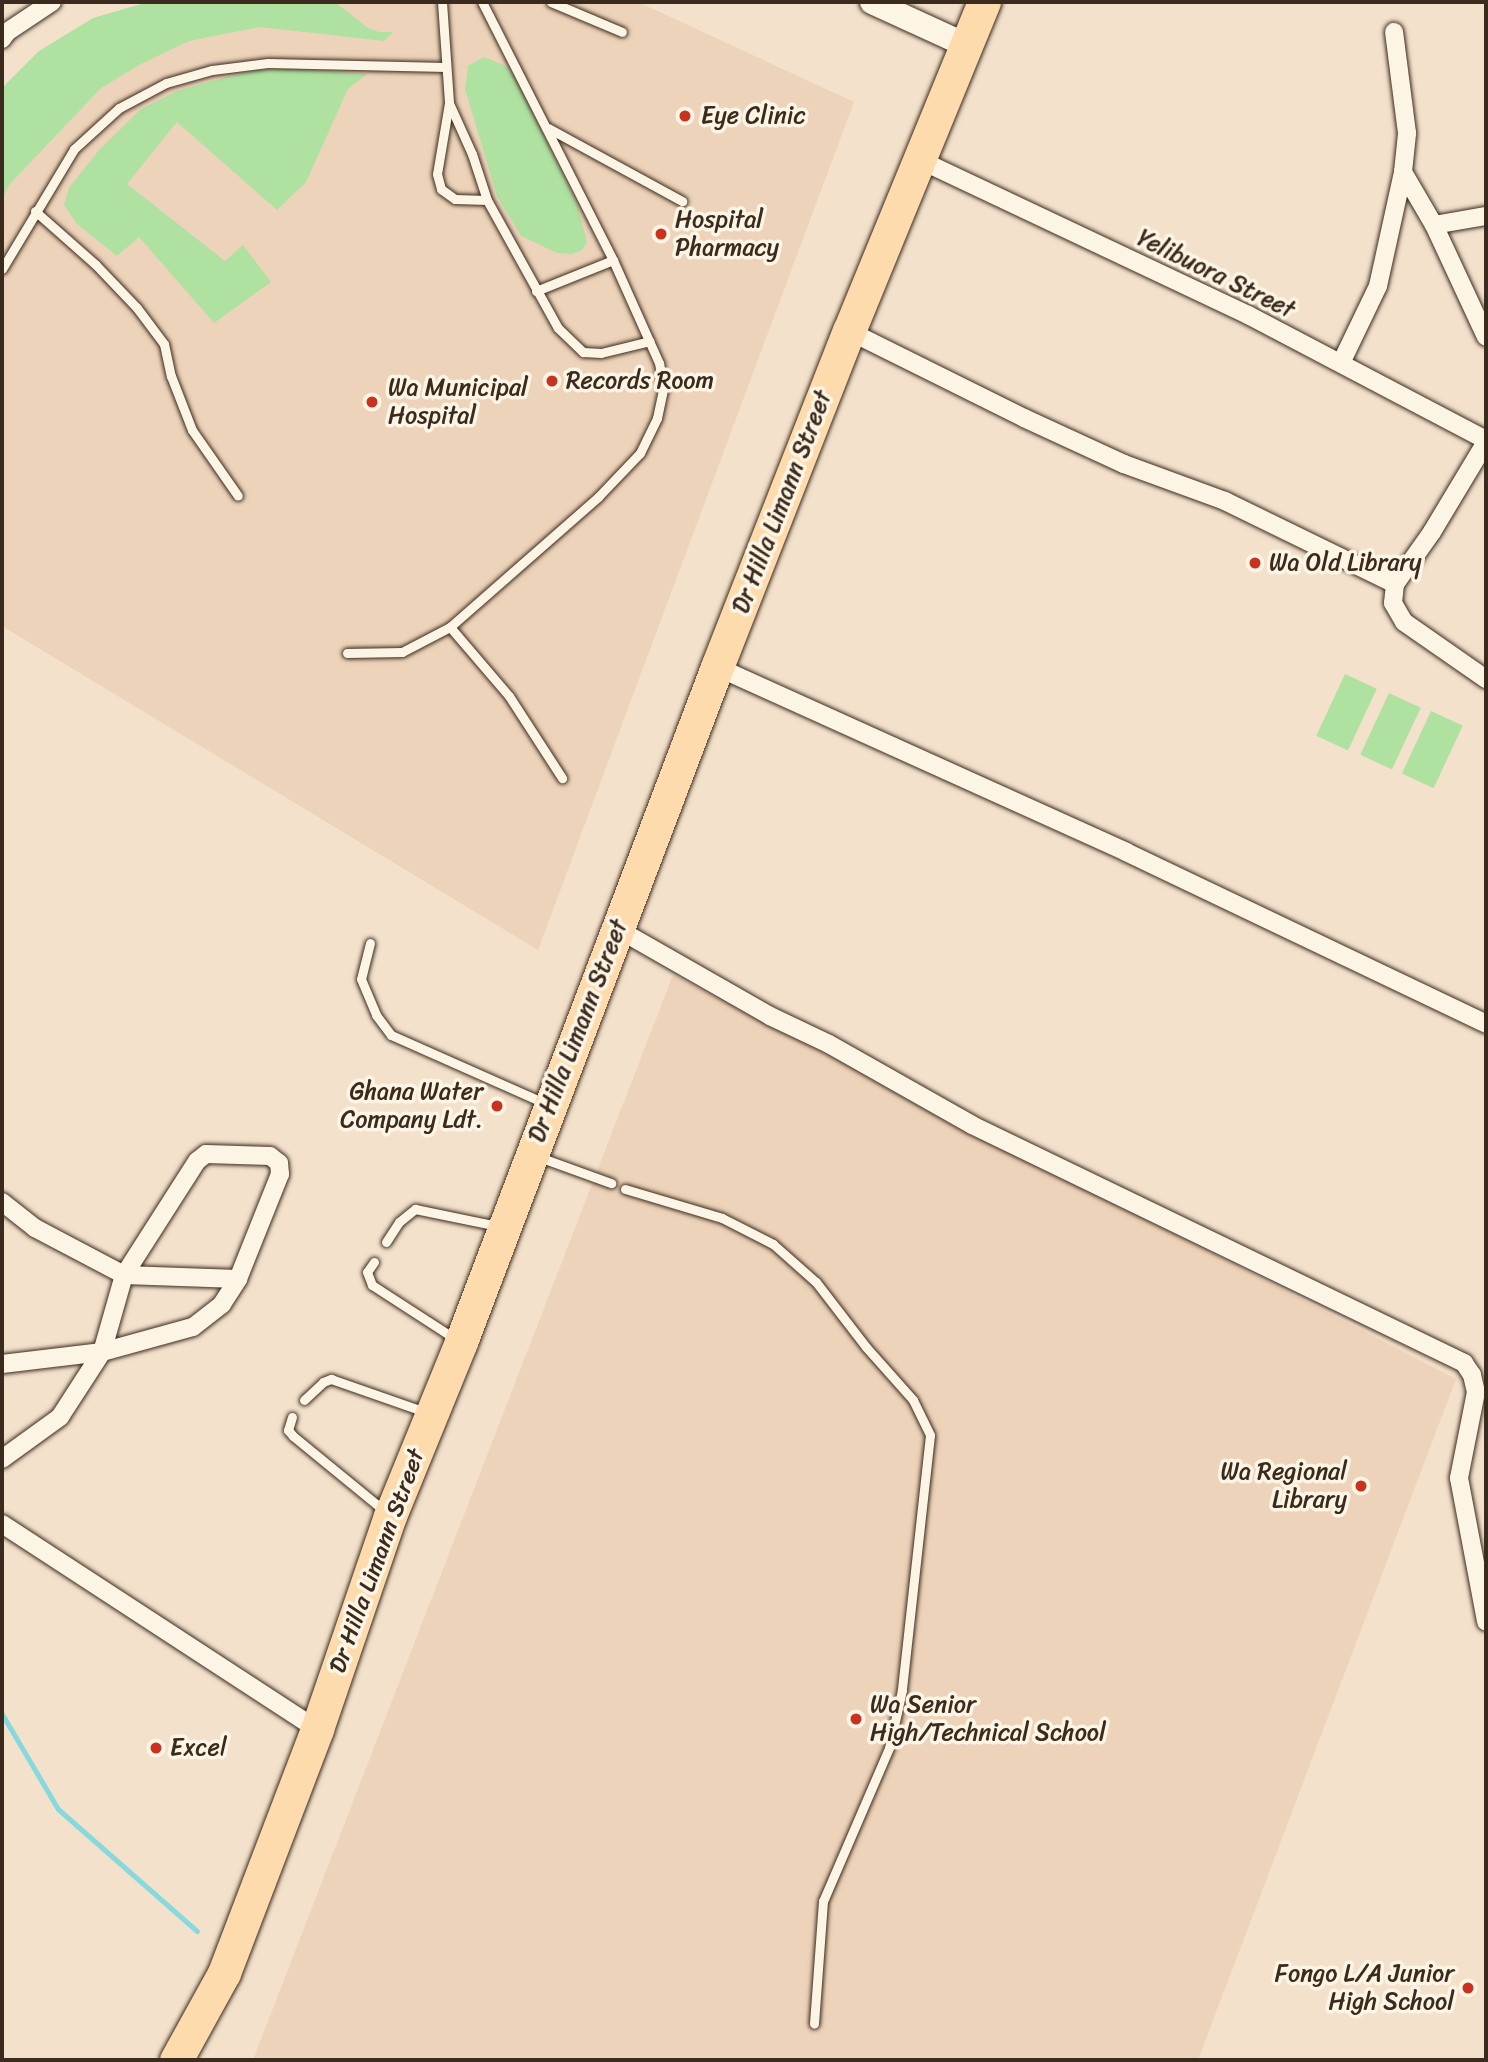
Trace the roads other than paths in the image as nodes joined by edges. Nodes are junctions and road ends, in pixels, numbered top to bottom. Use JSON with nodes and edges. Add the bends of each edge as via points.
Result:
{"nodes":[{"id":1,"x":52,"y":2,"type":"edge"},
{"id":2,"x":442,"y":2,"type":"edge"},
{"id":3,"x":482,"y":2,"type":"edge"},
{"id":4,"x":551,"y":2,"type":"edge"},
{"id":5,"x":872,"y":2,"type":"edge"},
{"id":6,"x":984,"y":2,"type":"edge"},
{"id":7,"x":622,"y":32,"type":"dead end"},
{"id":8,"x":1394,"y":32,"type":"dead end"},
{"id":9,"x":2,"y":39,"type":"edge"},
{"id":10,"x":966,"y":45,"type":"junction"},
{"id":11,"x":446,"y":67,"type":"junction"},
{"id":12,"x":450,"y":103,"type":"junction"},
{"id":13,"x":548,"y":128,"type":"junction"},
{"id":14,"x":919,"y":160,"type":"junction"},
{"id":15,"x":1403,"y":173,"type":"junction"},
{"id":16,"x":487,"y":200,"type":"junction"},
{"id":17,"x":682,"y":201,"type":"dead end"},
{"id":18,"x":35,"y":211,"type":"junction"},
{"id":19,"x":1486,"y":216,"type":"edge"},
{"id":20,"x":1434,"y":225,"type":"junction"},
{"id":21,"x":613,"y":260,"type":"junction"},
{"id":22,"x":2,"y":270,"type":"edge"},
{"id":23,"x":536,"y":290,"type":"junction"},
{"id":24,"x":849,"y":331,"type":"junction"},
{"id":25,"x":1486,"y":337,"type":"edge"},
{"id":26,"x":650,"y":341,"type":"junction"},
{"id":27,"x":1342,"y":363,"type":"junction"},
{"id":28,"x":1486,"y":441,"type":"edge"},
{"id":29,"x":238,"y":496,"type":"dead end"},
{"id":30,"x":1395,"y":584,"type":"junction"},
{"id":31,"x":450,"y":627,"type":"junction"},
{"id":32,"x":347,"y":653,"type":"dead end"},
{"id":33,"x":717,"y":667,"type":"junction"},
{"id":34,"x":1486,"y":679,"type":"edge"},
{"id":35,"x":562,"y":778,"type":"dead end"},
{"id":36,"x":616,"y":928,"type":"junction"},
{"id":37,"x":370,"y":943,"type":"dead end"},
{"id":38,"x":1486,"y":1024,"type":"edge"},
{"id":39,"x":550,"y":1105,"type":"junction"},
{"id":40,"x":531,"y":1154,"type":"junction"},
{"id":41,"x":611,"y":1183,"type":"dead end"},
{"id":42,"x":625,"y":1189,"type":"dead end"},
{"id":43,"x":2,"y":1202,"type":"edge"},
{"id":44,"x":503,"y":1227,"type":"junction"},
{"id":45,"x":386,"y":1242,"type":"dead end"},
{"id":46,"x":374,"y":1262,"type":"dead end"},
{"id":47,"x":124,"y":1275,"type":"junction"},
{"id":48,"x":238,"y":1279,"type":"junction"},
{"id":49,"x":461,"y":1342,"type":"junction"},
{"id":50,"x":102,"y":1353,"type":"junction"},
{"id":51,"x":2,"y":1364,"type":"edge"},
{"id":52,"x":304,"y":1400,"type":"dead end"},
{"id":53,"x":430,"y":1413,"type":"junction"},
{"id":54,"x":292,"y":1417,"type":"dead end"},
{"id":55,"x":2,"y":1458,"type":"edge"},
{"id":56,"x":390,"y":1516,"type":"junction"},
{"id":57,"x":2,"y":1524,"type":"edge"},
{"id":58,"x":1486,"y":1621,"type":"edge"},
{"id":59,"x":317,"y":1729,"type":"junction"},
{"id":60,"x":814,"y":2024,"type":"dead end"},
{"id":61,"x":176,"y":2060,"type":"edge"}],
"edges":[{"from":1,"to":9,"type":"street"},
{"from":2,"to":11,"type":"lane"},
{"from":3,"to":13,"type":"lane"},
{"from":4,"to":7,"type":"lane"},
{"from":5,"to":10,"type":"street"},
{"from":6,"to":10,"type":"highway","name":"Dr Hilla Limann Street"},
{"from":8,"to":15,"type":"street","via":[[1407,133]]},
{"from":10,"to":14,"type":"highway","name":"Dr Hilla Limann Street"},
{"from":11,"to":12,"type":"lane"},
{"from":11,"to":18,"type":"lane","via":[[268,63],[212,70],[166,83],[119,108],[74,149]]},
{"from":12,"to":16,"type":"lane"},
{"from":12,"to":16,"type":"lane","via":[[438,174],[441,190],[455,199]]},
{"from":13,"to":17,"type":"lane"},
{"from":13,"to":21,"type":"lane"},
{"from":14,"to":24,"type":"highway","name":"Dr Hilla Limann Street"},
{"from":14,"to":27,"type":"street","name":"Yelibuora Street"},
{"from":15,"to":20,"type":"street"},
{"from":15,"to":27,"type":"street","via":[[1378,286]]},
{"from":16,"to":23,"type":"lane"},
{"from":18,"to":22,"type":"lane"},
{"from":18,"to":29,"type":"lane","via":[[96,265],[164,344],[192,430]]},
{"from":19,"to":20,"type":"street"},
{"from":20,"to":25,"type":"street"},
{"from":21,"to":23,"type":"lane"},
{"from":21,"to":26,"type":"lane"},
{"from":23,"to":26,"type":"lane","via":[[558,328],[583,352],[601,353]]},
{"from":24,"to":30,"type":"street","via":[[1024,418],[1124,464],[1225,501]]},
{"from":24,"to":33,"type":"highway","name":"Dr Hilla Limann Street"},
{"from":26,"to":31,"type":"lane","via":[[663,390],[657,418],[640,453],[598,497]]},
{"from":27,"to":28,"type":"street","name":"Yelibuora Street"},
{"from":28,"to":30,"type":"street"},
{"from":30,"to":34,"type":"street","via":[[1393,603],[1404,622]]},
{"from":31,"to":32,"type":"lane","via":[[402,652]]},
{"from":31,"to":35,"type":"lane","via":[[509,696]]},
{"from":33,"to":36,"type":"highway","name":"Dr Hilla Limann Street"},
{"from":33,"to":38,"type":"street","via":[[1126,852]]},
{"from":36,"to":39,"type":"highway","name":"Dr Hilla Limann Street"},
{"from":36,"to":58,"type":"street","via":[[972,1125],[1464,1363],[1476,1392],[1459,1478]]},
{"from":37,"to":39,"type":"lane","via":[[361,979],[376,1015],[391,1035]]},
{"from":39,"to":40,"type":"highway","name":"Dr Hilla Limann Street"},
{"from":40,"to":41,"type":"lane"},
{"from":40,"to":44,"type":"highway","name":"Dr Hilla Limann Street"},
{"from":42,"to":60,"type":"lane","via":[[722,1218],[773,1244],[816,1282],[913,1400],[930,1435],[902,1690],[889,1748],[823,1901]]},
{"from":43,"to":47,"type":"street","via":[[35,1228]]},
{"from":44,"to":45,"type":"lane","via":[[415,1209]]},
{"from":44,"to":49,"type":"highway","name":"Dr Hilla Limann Street"},
{"from":46,"to":49,"type":"lane","via":[[367,1272],[372,1285]]},
{"from":47,"to":48,"type":"street"},
{"from":47,"to":48,"type":"street","via":[[197,1161],[206,1154],[270,1156],[279,1163],[280,1174]]},
{"from":47,"to":50,"type":"street"},
{"from":48,"to":50,"type":"street","via":[[222,1304],[193,1327]]},
{"from":49,"to":53,"type":"highway","name":"Dr Hilla Limann Street"},
{"from":50,"to":51,"type":"street"},
{"from":50,"to":55,"type":"street","via":[[60,1417]]},
{"from":52,"to":53,"type":"lane","via":[[331,1379]]},
{"from":53,"to":56,"type":"highway","name":"Dr Hilla Limann Street"},
{"from":54,"to":56,"type":"lane","via":[[288,1430],[293,1436]]},
{"from":56,"to":59,"type":"highway","name":"Dr Hilla Limann Street"},
{"from":57,"to":59,"type":"street"},
{"from":59,"to":61,"type":"highway","name":"Dr Hilla Limann Street","via":[[224,1973]]}]}
